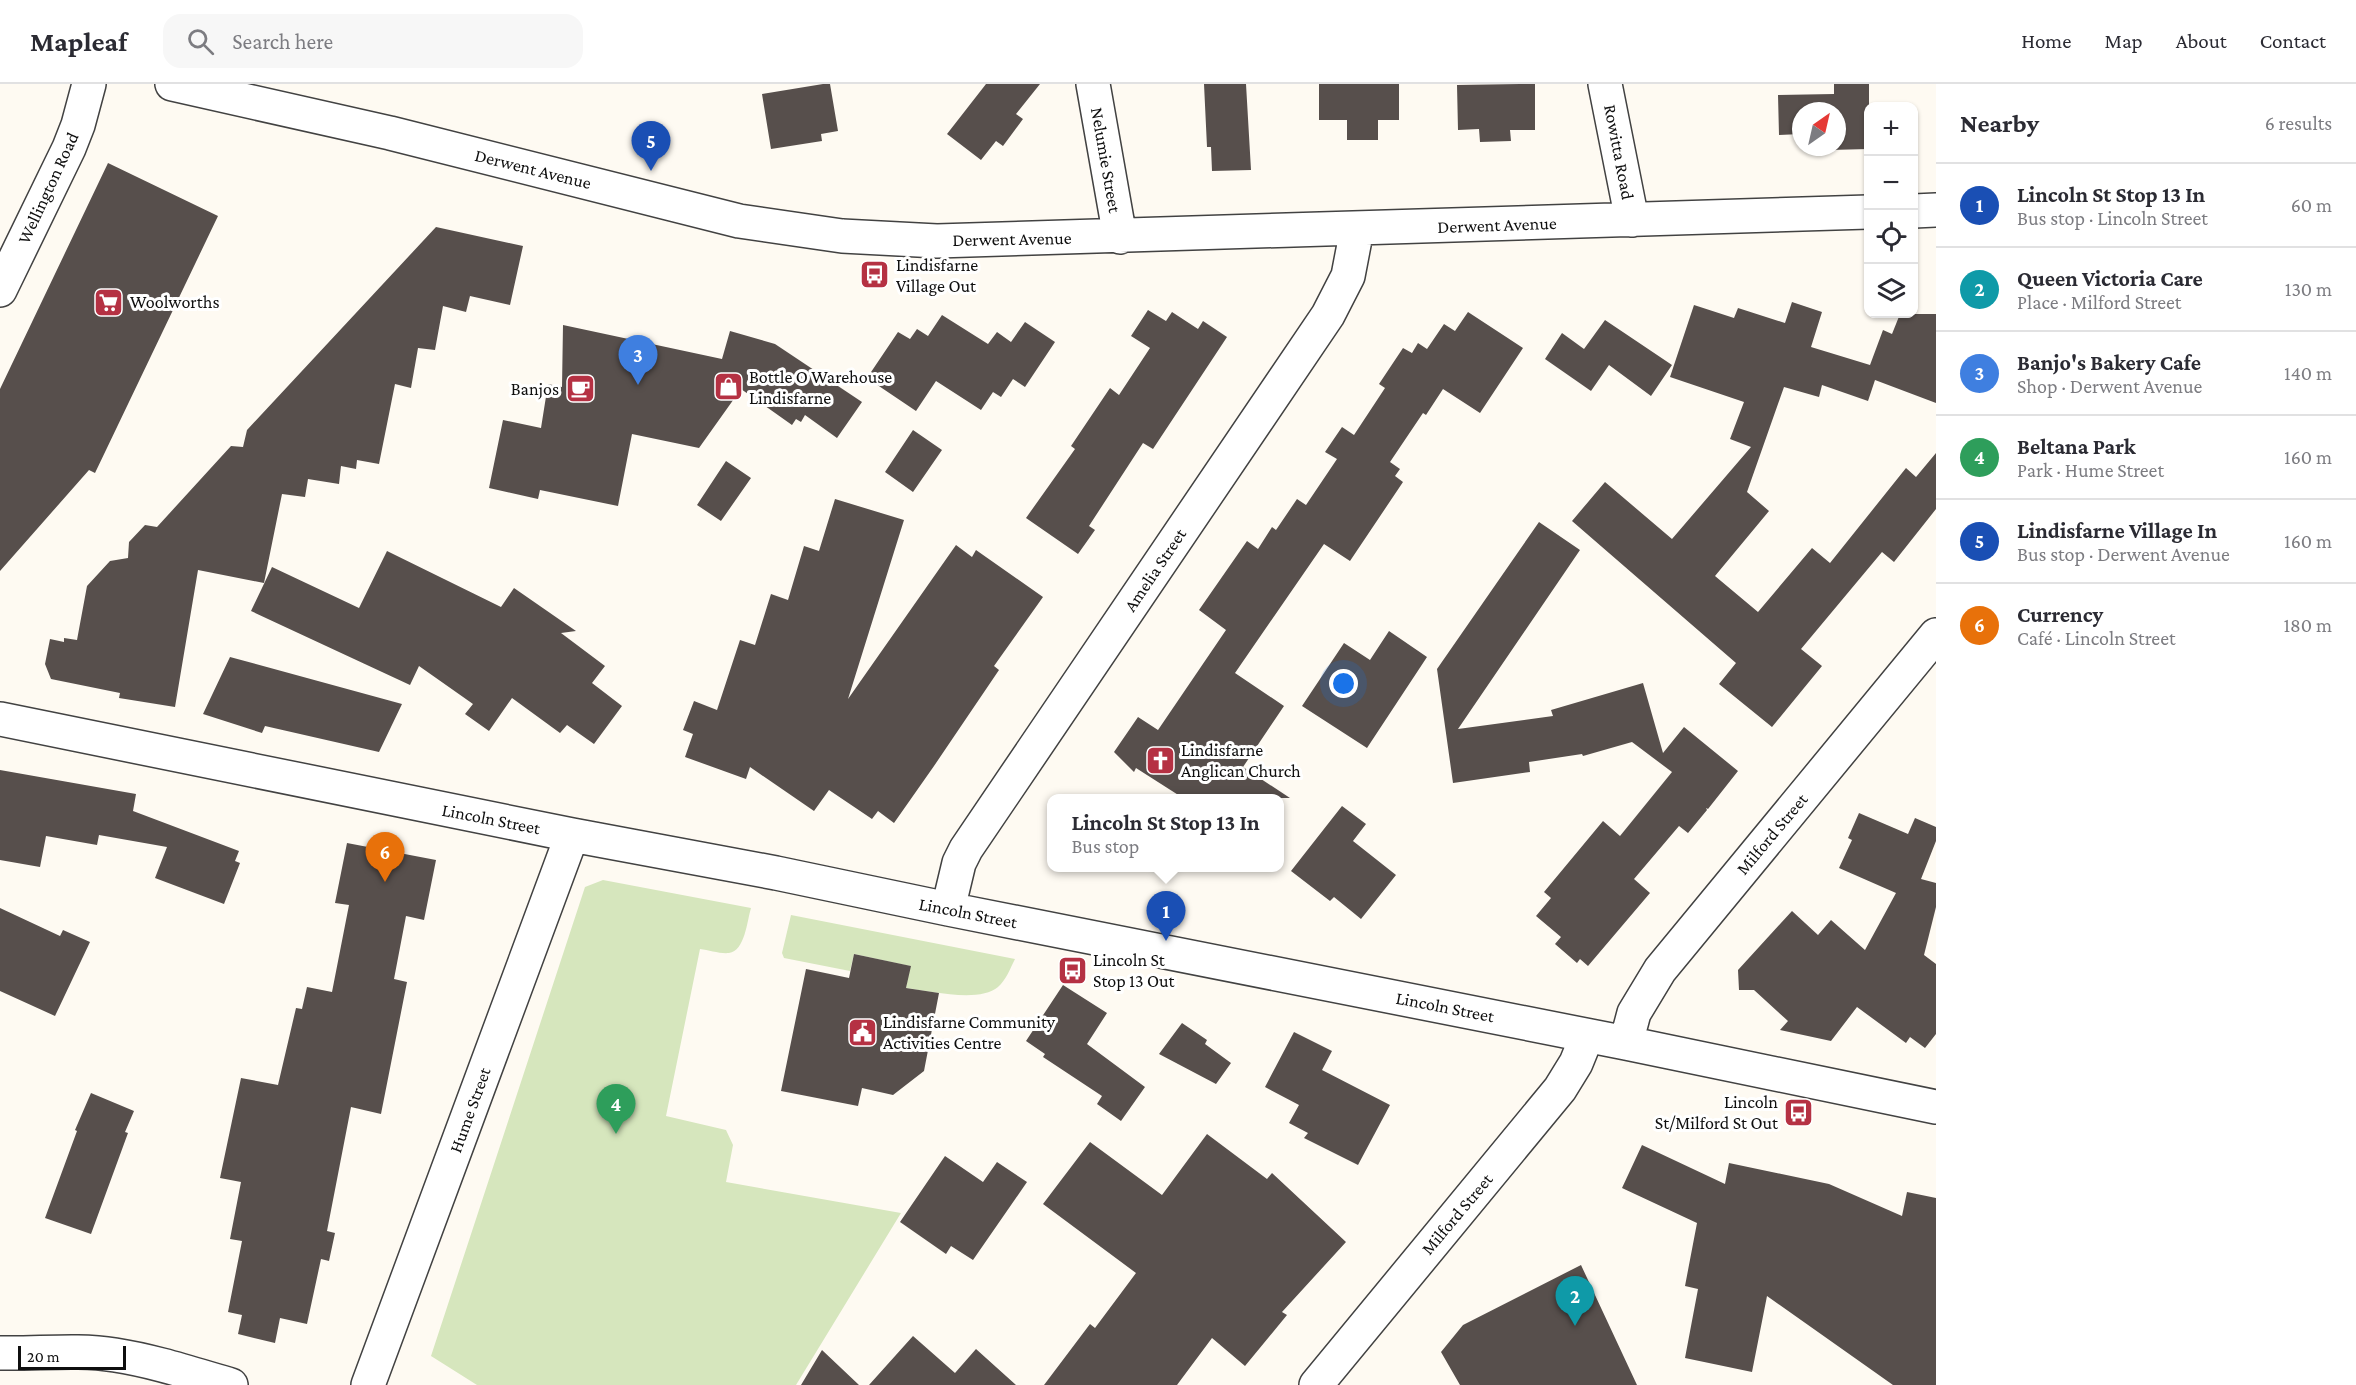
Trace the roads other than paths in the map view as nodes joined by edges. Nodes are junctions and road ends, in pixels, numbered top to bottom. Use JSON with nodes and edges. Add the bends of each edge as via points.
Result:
{"nodes":[{"id":1,"x":89,"y":84,"type":"edge"},
{"id":2,"x":172,"y":84,"type":"edge"},
{"id":3,"x":1093,"y":84,"type":"edge"},
{"id":4,"x":1605,"y":84,"type":"edge"},
{"id":5,"x":1936,"y":210,"type":"edge"},
{"id":6,"x":1918,"y":211,"type":"edge"},
{"id":7,"x":1864,"y":212,"type":"edge"},
{"id":8,"x":1632,"y":220,"type":"junction"},
{"id":9,"x":1356,"y":229,"type":"junction"},
{"id":10,"x":1120,"y":237,"type":"junction"},
{"id":11,"x":0,"y":290,"type":"edge"},
{"id":12,"x":1936,"y":635,"type":"edge"},
{"id":13,"x":0,"y":718,"type":"edge"},
{"id":14,"x":572,"y":835,"type":"junction"},
{"id":15,"x":948,"y":909,"type":"junction"},
{"id":16,"x":1587,"y":1036,"type":"junction"},
{"id":17,"x":1626,"y":1043,"type":"junction"},
{"id":18,"x":1936,"y":1107,"type":"edge"},
{"id":19,"x":0,"y":1353,"type":"edge"},
{"id":20,"x":231,"y":1385,"type":"edge"},
{"id":21,"x":368,"y":1385,"type":"edge"},
{"id":22,"x":1316,"y":1385,"type":"edge"}],
"edges":[{"from":1,"to":11,"type":"street","name":"Wellington Road","via":[[69,148]]},
{"from":2,"to":10,"type":"street","name":"Derwent Avenue","via":[[794,231],[937,241]]},
{"from":3,"to":10,"type":"street","name":"Nelumie Street"},
{"from":4,"to":8,"type":"street","name":"Rowitta Road"},
{"from":5,"to":6,"type":"street"},
{"from":7,"to":8,"type":"street","name":"Derwent Avenue"},
{"from":8,"to":9,"type":"street","name":"Derwent Avenue"},
{"from":9,"to":10,"type":"street","name":"Derwent Avenue"},
{"from":9,"to":15,"type":"street","name":"Amelia Street","via":[[1348,276],[1328,315],[966,849]]},
{"from":12,"to":17,"type":"street","name":"Milford Street","via":[[1660,970],[1635,1013]]},
{"from":13,"to":14,"type":"street","name":"Lincoln Street"},
{"from":14,"to":15,"type":"street","name":"Lincoln Street"},
{"from":14,"to":21,"type":"street","name":"Hume Street"},
{"from":15,"to":16,"type":"street","name":"Lincoln Street"},
{"from":16,"to":17,"type":"street","name":"Lincoln Street"},
{"from":16,"to":22,"type":"street","name":"Milford Street","via":[[1560,1089]]},
{"from":17,"to":18,"type":"street","name":"Lincoln Street"},
{"from":19,"to":20,"type":"street","via":[[114,1354]]}]}
